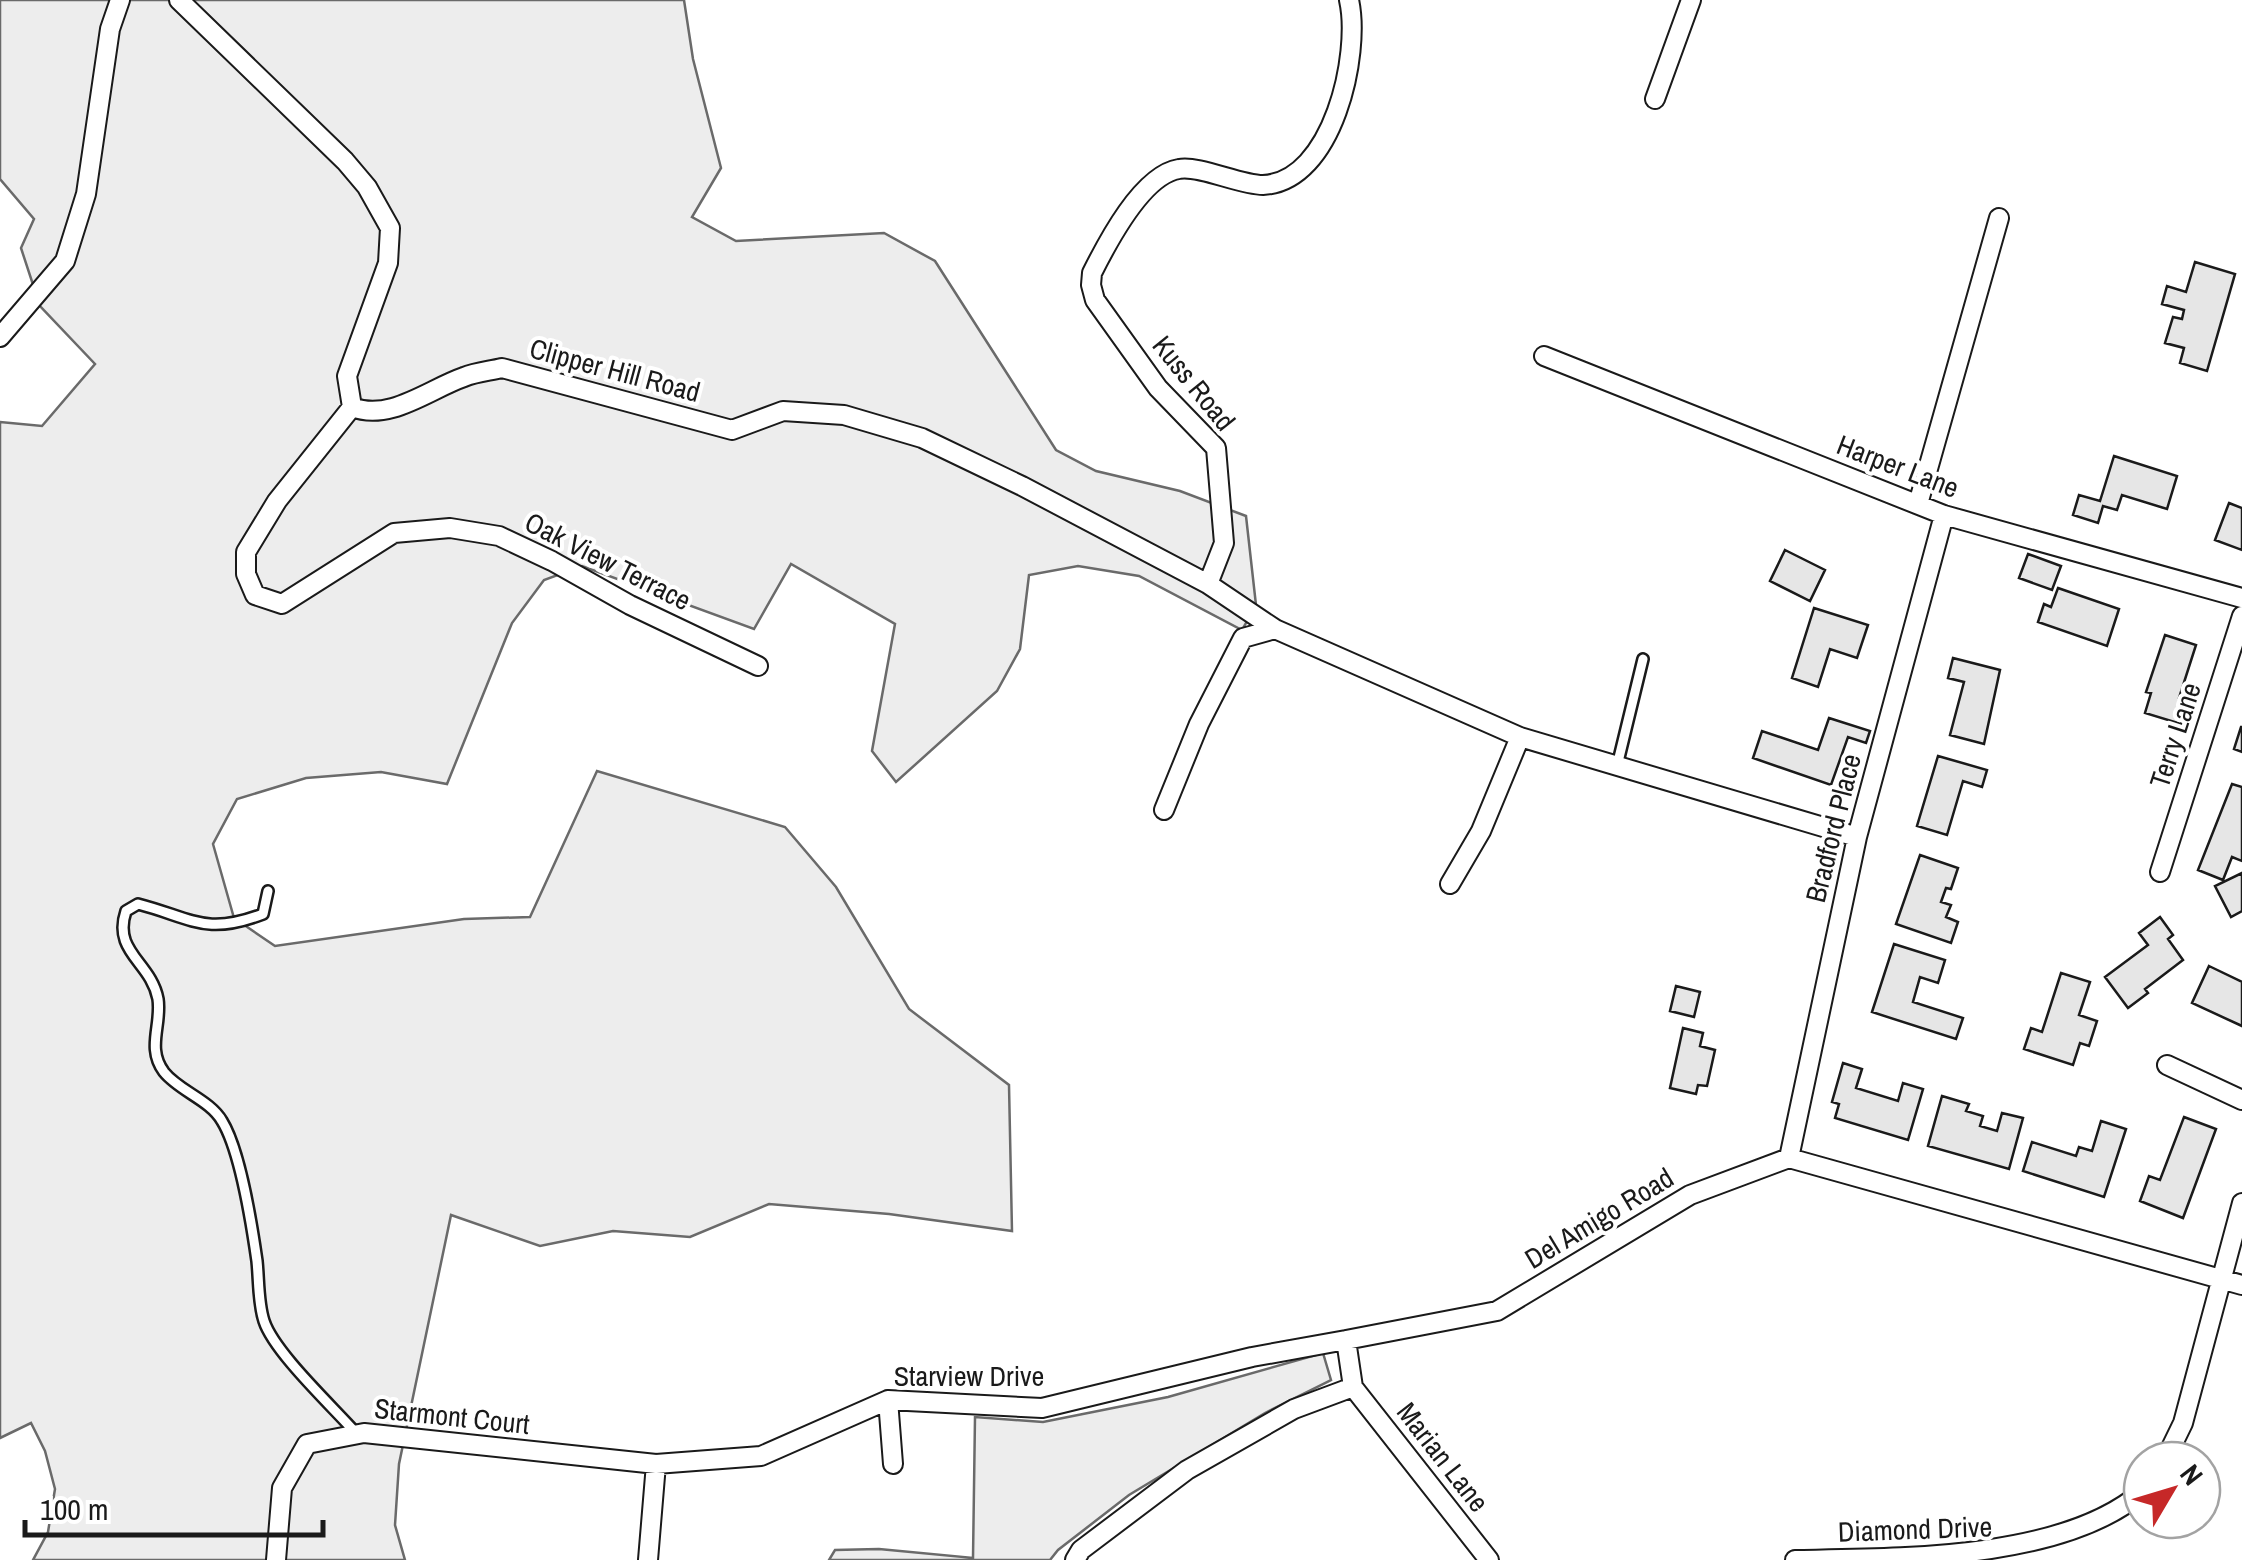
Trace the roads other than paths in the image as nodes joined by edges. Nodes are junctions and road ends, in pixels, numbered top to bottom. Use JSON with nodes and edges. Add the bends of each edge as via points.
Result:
{"nodes":[{"id":1,"x":120,"y":0,"type":"edge"},
{"id":2,"x":180,"y":0,"type":"edge"},
{"id":3,"x":1349,"y":0,"type":"edge"},
{"id":4,"x":1691,"y":0,"type":"edge"},
{"id":5,"x":1655,"y":99,"type":"dead end"},
{"id":6,"x":2000,"y":218,"type":"dead end"},
{"id":7,"x":0,"y":337,"type":"edge"},
{"id":8,"x":1544,"y":356,"type":"dead end"},
{"id":9,"x":352,"y":407,"type":"junction"},
{"id":10,"x":1918,"y":504,"type":"junction"},
{"id":11,"x":1944,"y":515,"type":"junction"},
{"id":12,"x":1208,"y":584,"type":"junction"},
{"id":13,"x":2242,"y":598,"type":"edge"},
{"id":14,"x":2242,"y":616,"type":"edge"},
{"id":15,"x":1275,"y":630,"type":"junction"},
{"id":16,"x":1643,"y":659,"type":"dead end"},
{"id":17,"x":758,"y":666,"type":"dead end"},
{"id":18,"x":1520,"y":737,"type":"junction"},
{"id":19,"x":1617,"y":766,"type":"junction"},
{"id":20,"x":1164,"y":810,"type":"dead end"},
{"id":21,"x":1857,"y":838,"type":"junction"},
{"id":22,"x":2160,"y":872,"type":"dead end"},
{"id":23,"x":1450,"y":884,"type":"dead end"},
{"id":24,"x":268,"y":891,"type":"dead end"},
{"id":25,"x":2167,"y":1064,"type":"dead end"},
{"id":26,"x":2242,"y":1100,"type":"edge"},
{"id":27,"x":1788,"y":1158,"type":"junction"},
{"id":28,"x":2242,"y":1203,"type":"edge"},
{"id":29,"x":2221,"y":1279,"type":"junction"},
{"id":30,"x":2242,"y":1284,"type":"edge"},
{"id":31,"x":1346,"y":1340,"type":"junction"},
{"id":32,"x":1354,"y":1387,"type":"junction"},
{"id":33,"x":888,"y":1400,"type":"junction"},
{"id":34,"x":357,"y":1434,"type":"junction"},
{"id":35,"x":2174,"y":1440,"type":"edge"},
{"id":36,"x":656,"y":1464,"type":"junction"},
{"id":37,"x":893,"y":1464,"type":"dead end"},
{"id":38,"x":2122,"y":1512,"type":"edge"},
{"id":39,"x":1997,"y":1558,"type":"edge"},
{"id":40,"x":276,"y":1560,"type":"edge"},
{"id":41,"x":648,"y":1560,"type":"edge"},
{"id":42,"x":1075,"y":1560,"type":"edge"},
{"id":43,"x":1488,"y":1560,"type":"edge"},
{"id":44,"x":1795,"y":1560,"type":"edge"}],
"edges":[{"from":1,"to":7,"type":"street","via":[[110,28],[86,194],[65,262]]},
{"from":2,"to":9,"type":"street","via":[[345,161],[390,228],[388,263],[347,376]]},
{"from":3,"to":12,"type":"street","name":"Kuss Road","via":[[1353,50],[1346,79],[1338,110],[1309,162],[1264,185],[1180,168],[1136,200],[1092,273],[1096,300],[1158,388],[1216,448],[1224,543]]},
{"from":4,"to":5,"type":"street"},
{"from":6,"to":10,"type":"street"},
{"from":8,"to":10,"type":"street","name":"Harper Lane"},
{"from":9,"to":12,"type":"street","name":"Clipper Hill Road","via":[[392,409],[465,376],[502,368],[732,430],[783,412],[844,414],[922,438]]},
{"from":9,"to":17,"type":"street","name":"Oak View Terrace","via":[[277,501],[246,552],[256,595],[282,604],[394,532],[450,528],[498,536]]},
{"from":10,"to":11,"type":"street","name":"Harper Lane"},
{"from":11,"to":13,"type":"street","name":"Harper Lane"},
{"from":11,"to":21,"type":"street","name":"Bradford Place"},
{"from":12,"to":15,"type":"street"},
{"from":14,"to":22,"type":"street","name":"Terry Lane"},
{"from":15,"to":18,"type":"street"},
{"from":15,"to":20,"type":"street","via":[[1243,638]]},
{"from":16,"to":19,"type":"lane"},
{"from":18,"to":19,"type":"street"},
{"from":18,"to":23,"type":"street","via":[[1481,831]]},
{"from":19,"to":21,"type":"street"},
{"from":21,"to":27,"type":"street","name":"Bradford Place"},
{"from":24,"to":34,"type":"lane","via":[[263,914],[233,925],[188,923],[138,904],[126,911],[120,928],[158,1000],[153,1048],[164,1072],[222,1119],[245,1198],[264,1322]]},
{"from":25,"to":26,"type":"street"},
{"from":27,"to":29,"type":"street"},
{"from":27,"to":31,"type":"street","name":"Del Amigo Road","via":[[1690,1195],[1497,1311]]},
{"from":28,"to":29,"type":"street"},
{"from":29,"to":30,"type":"street"},
{"from":29,"to":35,"type":"street"},
{"from":31,"to":32,"type":"street"},
{"from":31,"to":33,"type":"street","name":"Starview Drive","via":[[1042,1408]]},
{"from":32,"to":42,"type":"street","via":[[1294,1409],[1188,1470]]},
{"from":32,"to":43,"type":"street","name":"Marian Lane"},
{"from":33,"to":36,"type":"street","name":"Starview Drive","via":[[762,1456]]},
{"from":33,"to":37,"type":"street"},
{"from":34,"to":36,"type":"street","name":"Starmont Court"},
{"from":34,"to":40,"type":"street","name":"Starmont Court","via":[[307,1444],[282,1488]]},
{"from":36,"to":41,"type":"street"},
{"from":38,"to":39,"type":"street","name":"Diamond Drive","via":[[2068,1538]]},
{"from":39,"to":44,"type":"street","name":"Diamond Drive"}]}
